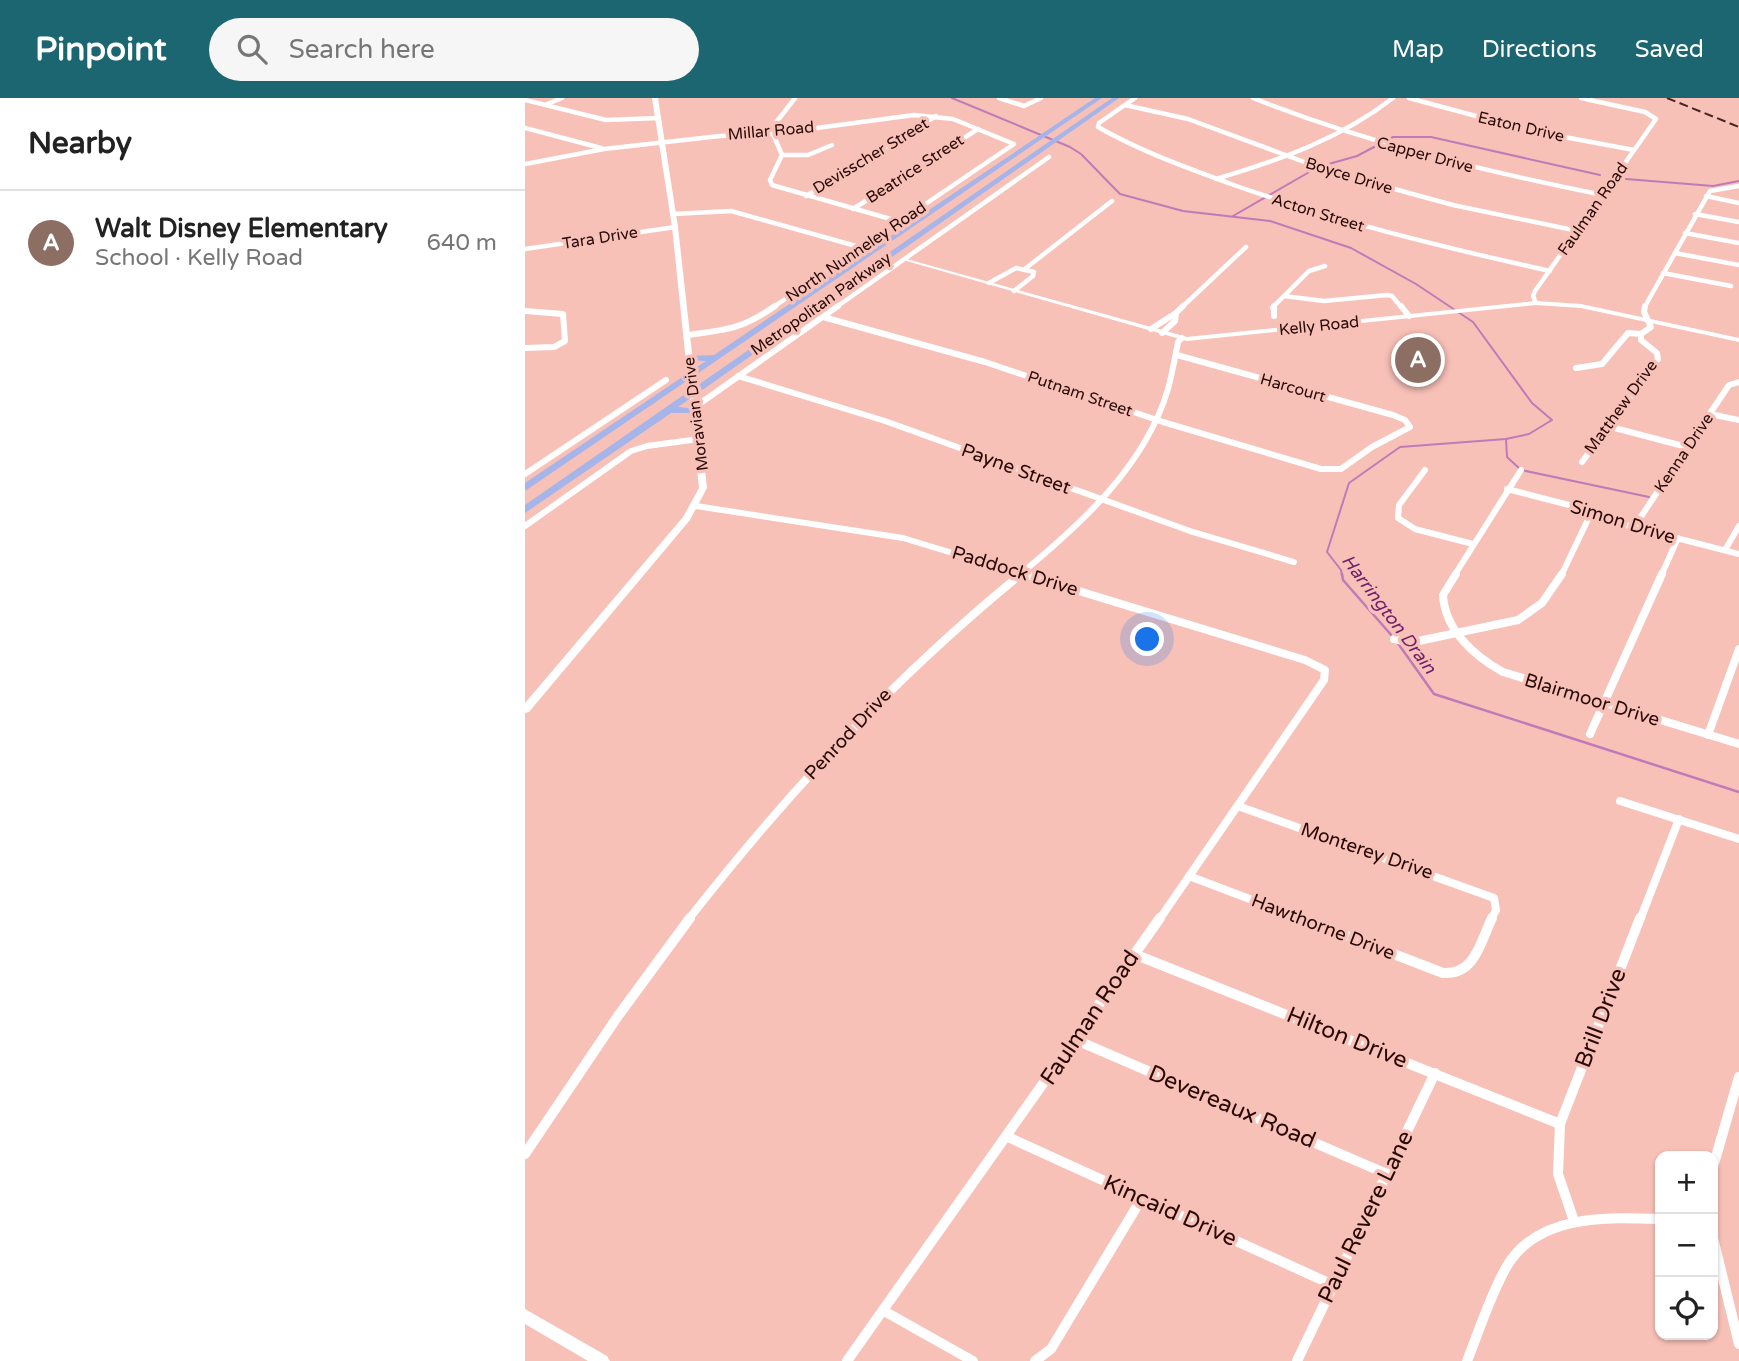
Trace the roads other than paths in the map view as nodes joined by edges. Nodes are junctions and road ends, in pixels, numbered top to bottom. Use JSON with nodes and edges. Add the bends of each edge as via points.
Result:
{"nodes":[{"id":1,"x":562,"y":98,"type":"edge"},
{"id":2,"x":656,"y":98,"type":"edge"},
{"id":3,"x":795,"y":98,"type":"edge"},
{"id":4,"x":999,"y":98,"type":"edge"},
{"id":5,"x":1041,"y":98,"type":"edge"},
{"id":6,"x":1100,"y":98,"type":"edge"},
{"id":7,"x":1116,"y":98,"type":"edge"},
{"id":8,"x":1135,"y":98,"type":"edge"},
{"id":9,"x":1253,"y":98,"type":"edge"},
{"id":10,"x":1393,"y":98,"type":"edge"},
{"id":11,"x":1409,"y":98,"type":"edge"},
{"id":12,"x":1581,"y":98,"type":"edge"},
{"id":13,"x":525,"y":100,"type":"edge"},
{"id":14,"x":545,"y":105,"type":"junction"},
{"id":15,"x":1125,"y":105,"type":"junction"},
{"id":16,"x":936,"y":116,"type":"junction"},
{"id":17,"x":659,"y":118,"type":"junction"},
{"id":18,"x":525,"y":128,"type":"edge"},
{"id":19,"x":978,"y":129,"type":"junction"},
{"id":20,"x":1344,"y":132,"type":"junction"},
{"id":21,"x":772,"y":134,"type":"junction"},
{"id":22,"x":662,"y":142,"type":"junction"},
{"id":23,"x":1014,"y":144,"type":"joint"},
{"id":24,"x":832,"y":145,"type":"dead end"},
{"id":25,"x":604,"y":149,"type":"junction"},
{"id":26,"x":1634,"y":150,"type":"junction"},
{"id":27,"x":782,"y":155,"type":"junction"},
{"id":28,"x":1287,"y":156,"type":"junction"},
{"id":29,"x":1049,"y":157,"type":"dead end"},
{"id":30,"x":525,"y":164,"type":"edge"},
{"id":31,"x":1216,"y":179,"type":"junction"},
{"id":32,"x":1739,"y":186,"type":"edge"},
{"id":33,"x":1603,"y":195,"type":"junction"},
{"id":34,"x":806,"y":196,"type":"junction"},
{"id":35,"x":1706,"y":196,"type":"junction"},
{"id":36,"x":1112,"y":201,"type":"dead end"},
{"id":37,"x":1739,"y":202,"type":"edge"},
{"id":38,"x":853,"y":209,"type":"junction"},
{"id":39,"x":673,"y":214,"type":"junction"},
{"id":40,"x":1695,"y":214,"type":"junction"},
{"id":41,"x":901,"y":222,"type":"junction"},
{"id":42,"x":1739,"y":222,"type":"edge"},
{"id":43,"x":675,"y":227,"type":"junction"},
{"id":44,"x":1578,"y":231,"type":"junction"},
{"id":45,"x":1685,"y":233,"type":"junction"},
{"id":46,"x":1739,"y":243,"type":"edge"},
{"id":47,"x":1246,"y":247,"type":"dead end"},
{"id":48,"x":863,"y":248,"type":"junction"},
{"id":49,"x":525,"y":249,"type":"edge"},
{"id":50,"x":1675,"y":253,"type":"junction"},
{"id":51,"x":905,"y":259,"type":"junction"},
{"id":52,"x":1739,"y":265,"type":"edge"},
{"id":53,"x":1325,"y":266,"type":"dead end"},
{"id":54,"x":1026,"y":268,"type":"junction"},
{"id":55,"x":1549,"y":271,"type":"junction"},
{"id":56,"x":1663,"y":273,"type":"junction"},
{"id":57,"x":989,"y":283,"type":"junction"},
{"id":58,"x":1731,"y":286,"type":"dead end"},
{"id":59,"x":1014,"y":290,"type":"junction"},
{"id":60,"x":1284,"y":296,"type":"junction"},
{"id":61,"x":1537,"y":303,"type":"junction"},
{"id":62,"x":525,"y":312,"type":"edge"},
{"id":63,"x":1175,"y":313,"type":"junction"},
{"id":64,"x":1409,"y":316,"type":"junction"},
{"id":65,"x":823,"y":317,"type":"junction"},
{"id":66,"x":1274,"y":317,"type":"dead end"},
{"id":67,"x":775,"y":318,"type":"junction"},
{"id":68,"x":1650,"y":321,"type":"junction"},
{"id":69,"x":789,"y":326,"type":"junction"},
{"id":70,"x":1150,"y":330,"type":"junction"},
{"id":71,"x":1162,"y":332,"type":"junction"},
{"id":72,"x":1641,"y":334,"type":"junction"},
{"id":73,"x":688,"y":335,"type":"junction"},
{"id":74,"x":1182,"y":338,"type":"junction"},
{"id":75,"x":1738,"y":338,"type":"edge"},
{"id":76,"x":525,"y":348,"type":"edge"},
{"id":77,"x":1177,"y":355,"type":"junction"},
{"id":78,"x":718,"y":357,"type":"junction"},
{"id":79,"x":689,"y":358,"type":"junction"},
{"id":80,"x":1576,"y":368,"type":"dead end"},
{"id":81,"x":691,"y":375,"type":"junction"},
{"id":82,"x":738,"y":376,"type":"junction"},
{"id":83,"x":666,"y":380,"type":"dead end"},
{"id":84,"x":1737,"y":382,"type":"edge"},
{"id":85,"x":694,"y":392,"type":"junction"},
{"id":86,"x":696,"y":409,"type":"junction"},
{"id":87,"x":667,"y":411,"type":"junction"},
{"id":88,"x":1710,"y":414,"type":"junction"},
{"id":89,"x":1158,"y":420,"type":"junction"},
{"id":90,"x":1739,"y":420,"type":"edge"},
{"id":91,"x":1607,"y":426,"type":"junction"},
{"id":92,"x":699,"y":439,"type":"junction"},
{"id":93,"x":586,"y":447,"type":"junction"},
{"id":94,"x":1688,"y":447,"type":"junction"},
{"id":95,"x":599,"y":458,"type":"junction"},
{"id":96,"x":1582,"y":462,"type":"dead end"},
{"id":97,"x":1425,"y":470,"type":"dead end"},
{"id":98,"x":1521,"y":470,"type":"dead end"},
{"id":99,"x":1336,"y":471,"type":"joint"},
{"id":100,"x":525,"y":474,"type":"edge"},
{"id":101,"x":525,"y":488,"type":"edge"},
{"id":102,"x":1507,"y":489,"type":"junction"},
{"id":103,"x":1102,"y":501,"type":"junction"},
{"id":104,"x":696,"y":506,"type":"junction"},
{"id":105,"x":525,"y":510,"type":"edge"},
{"id":106,"x":1592,"y":511,"type":"junction"},
{"id":107,"x":525,"y":526,"type":"edge"},
{"id":108,"x":1739,"y":526,"type":"edge"},
{"id":109,"x":1634,"y":527,"type":"junction"},
{"id":110,"x":1678,"y":538,"type":"junction"},
{"id":111,"x":1473,"y":544,"type":"junction"},
{"id":112,"x":1725,"y":550,"type":"junction"},
{"id":113,"x":1739,"y":554,"type":"edge"},
{"id":114,"x":1294,"y":562,"type":"dead end"},
{"id":115,"x":1023,"y":573,"type":"junction"},
{"id":116,"x":1458,"y":633,"type":"junction"},
{"id":117,"x":1394,"y":639,"type":"dead end"},
{"id":118,"x":1739,"y":649,"type":"edge"},
{"id":119,"x":1325,"y":670,"type":"joint"},
{"id":120,"x":1604,"y":705,"type":"junction"},
{"id":121,"x":525,"y":710,"type":"edge"},
{"id":122,"x":1590,"y":734,"type":"dead end"},
{"id":123,"x":1708,"y":734,"type":"junction"},
{"id":124,"x":1739,"y":744,"type":"edge"},
{"id":125,"x":1620,"y":801,"type":"dead end"},
{"id":126,"x":1238,"y":806,"type":"junction"},
{"id":127,"x":1679,"y":819,"type":"junction"},
{"id":128,"x":1739,"y":839,"type":"edge"},
{"id":129,"x":1189,"y":876,"type":"junction"},
{"id":130,"x":1134,"y":954,"type":"junction"},
{"id":131,"x":1457,"y":974,"type":"joint"},
{"id":132,"x":1076,"y":1040,"type":"junction"},
{"id":133,"x":1435,"y":1073,"type":"junction"},
{"id":134,"x":1739,"y":1077,"type":"edge"},
{"id":135,"x":1560,"y":1124,"type":"junction"},
{"id":136,"x":1007,"y":1137,"type":"junction"},
{"id":137,"x":1718,"y":1151,"type":"edge"},
{"id":138,"x":525,"y":1154,"type":"edge"},
{"id":139,"x":1387,"y":1174,"type":"junction"},
{"id":140,"x":1142,"y":1198,"type":"junction"},
{"id":141,"x":1655,"y":1219,"type":"edge"},
{"id":142,"x":1574,"y":1221,"type":"junction"},
{"id":143,"x":1718,"y":1258,"type":"edge"},
{"id":144,"x":1333,"y":1285,"type":"junction"},
{"id":145,"x":884,"y":1311,"type":"junction"},
{"id":146,"x":525,"y":1316,"type":"edge"},
{"id":147,"x":1739,"y":1343,"type":"edge"},
{"id":148,"x":594,"y":1359,"type":"edge"},
{"id":149,"x":847,"y":1361,"type":"edge"},
{"id":150,"x":973,"y":1361,"type":"edge"},
{"id":151,"x":1035,"y":1361,"type":"edge"},
{"id":152,"x":1297,"y":1361,"type":"edge"},
{"id":153,"x":1467,"y":1361,"type":"edge"}],
"edges":[{"from":1,"to":14,"type":"street"},
{"from":2,"to":17,"type":"street","name":"Moravian Drive"},
{"from":3,"to":21,"type":"street","via":[[773,124]]},
{"from":4,"to":5,"type":"street","via":[[1026,106]]},
{"from":6,"to":67,"type":"main road","name":"Metropolitan Parkway"},
{"from":7,"to":69,"type":"main road","name":"Metropolitan Parkway"},
{"from":8,"to":15,"type":"street"},
{"from":9,"to":20,"type":"street","name":"Capper Drive"},
{"from":10,"to":20,"type":"street"},
{"from":11,"to":26,"type":"street","name":"Eaton Drive","via":[[1532,131]]},
{"from":12,"to":26,"type":"street","name":"Faulman Road","via":[[1654,116]]},
{"from":13,"to":14,"type":"street"},
{"from":14,"to":17,"type":"street","via":[[610,121]]},
{"from":15,"to":28,"type":"street","name":"Boyce Drive","via":[[1188,119]]},
{"from":15,"to":31,"type":"street","name":"Acton Street","via":[[1097,126]]},
{"from":16,"to":19,"type":"street","name":"Millar Road"},
{"from":16,"to":21,"type":"street","name":"Millar Road","via":[[907,115]]},
{"from":16,"to":34,"type":"street","name":"Devisscher Street"},
{"from":17,"to":22,"type":"street","name":"Moravian Drive"},
{"from":18,"to":25,"type":"street"},
{"from":19,"to":23,"type":"street","name":"Millar Road"},
{"from":19,"to":38,"type":"street","name":"Beatrice Street"},
{"from":20,"to":28,"type":"street"},
{"from":20,"to":33,"type":"street","name":"Capper Drive","via":[[1477,169]]},
{"from":21,"to":22,"type":"street","name":"Millar Road"},
{"from":21,"to":27,"type":"street"},
{"from":22,"to":25,"type":"street","name":"Millar Road"},
{"from":22,"to":39,"type":"street","name":"Moravian Drive"},
{"from":23,"to":41,"type":"street","name":"North Nunneley Road"},
{"from":24,"to":27,"type":"street","via":[[810,155]]},
{"from":25,"to":30,"type":"street","name":"Millar Road"},
{"from":26,"to":33,"type":"street","name":"Faulman Road"},
{"from":27,"to":34,"type":"street","via":[[771,184]]},
{"from":28,"to":31,"type":"street"},
{"from":28,"to":44,"type":"street","name":"Boyce Drive","via":[[1428,198]]},
{"from":29,"to":51,"type":"street"},
{"from":31,"to":55,"type":"street","name":"Acton Street","via":[[1433,246]]},
{"from":32,"to":35,"type":"street","via":[[1712,190]]},
{"from":33,"to":44,"type":"street","name":"Faulman Road"},
{"from":34,"to":38,"type":"street"},
{"from":35,"to":37,"type":"street"},
{"from":35,"to":40,"type":"street"},
{"from":36,"to":54,"type":"street"},
{"from":38,"to":41,"type":"street"},
{"from":39,"to":43,"type":"street","name":"Moravian Drive"},
{"from":39,"to":48,"type":"street","via":[[731,211]]},
{"from":40,"to":42,"type":"street"},
{"from":40,"to":45,"type":"street"},
{"from":41,"to":48,"type":"street","name":"North Nunneley Road"},
{"from":43,"to":49,"type":"street","name":"Tara Drive"},
{"from":43,"to":73,"type":"street","name":"Moravian Drive"},
{"from":44,"to":55,"type":"street","name":"Faulman Road"},
{"from":45,"to":46,"type":"street"},
{"from":45,"to":50,"type":"street"},
{"from":47,"to":63,"type":"street"},
{"from":48,"to":73,"type":"street","name":"North Nunneley Road","via":[[745,326]]},
{"from":50,"to":52,"type":"street"},
{"from":50,"to":56,"type":"street"},
{"from":51,"to":57,"type":"street","name":"Kelly Road"},
{"from":51,"to":65,"type":"street"},
{"from":53,"to":60,"type":"street","via":[[1309,271]]},
{"from":54,"to":57,"type":"street","via":[[1009,269]]},
{"from":54,"to":59,"type":"street","via":[[1034,274]]},
{"from":55,"to":61,"type":"street","name":"Faulman Road","via":[[1533,296]]},
{"from":56,"to":58,"type":"street"},
{"from":56,"to":68,"type":"street","via":[[1644,307]]},
{"from":57,"to":59,"type":"street","name":"Kelly Road"},
{"from":59,"to":70,"type":"street","name":"Kelly Road"},
{"from":60,"to":64,"type":"street","via":[[1324,301],[1387,295]]},
{"from":60,"to":66,"type":"street","via":[[1272,308]]},
{"from":61,"to":64,"type":"street","name":"Kelly Road"},
{"from":61,"to":68,"type":"street","name":"Kelly Road","via":[[1566,304]]},
{"from":62,"to":76,"type":"street","via":[[561,313],[565,323],[562,345]]},
{"from":63,"to":70,"type":"street"},
{"from":63,"to":71,"type":"street","via":[[1174,321]]},
{"from":64,"to":74,"type":"street","name":"Kelly Road"},
{"from":65,"to":82,"type":"street"},
{"from":65,"to":89,"type":"street","name":"Putnam Street","via":[[972,358]]},
{"from":67,"to":69,"type":"main road"},
{"from":67,"to":78,"type":"main road","name":"Metropolitan Parkway"},
{"from":68,"to":72,"type":"street","name":"Matthew Drive","via":[[1651,327]]},
{"from":68,"to":75,"type":"street","name":"Kelly Road"},
{"from":69,"to":85,"type":"main road","name":"Metropolitan Parkway"},
{"from":70,"to":71,"type":"street","name":"Kelly Road"},
{"from":71,"to":74,"type":"street","name":"Kelly Road"},
{"from":72,"to":80,"type":"street","via":[[1629,333],[1602,364]]},
{"from":72,"to":91,"type":"street","name":"Matthew Drive","via":[[1658,359]]},
{"from":73,"to":79,"type":"street","name":"Moravian Drive"},
{"from":74,"to":77,"type":"street","name":"Penrod Drive"},
{"from":77,"to":89,"type":"street","name":"Penrod Drive"},
{"from":77,"to":99,"type":"street","name":"Harcourt","via":[[1409,423],[1406,431]]},
{"from":78,"to":79,"type":"main road"},
{"from":78,"to":81,"type":"main road","name":"Metropolitan Parkway"},
{"from":79,"to":81,"type":"street","name":"Moravian Drive"},
{"from":81,"to":85,"type":"street","name":"Moravian Drive"},
{"from":81,"to":93,"type":"main road","name":"Metropolitan Parkway"},
{"from":82,"to":86,"type":"street"},
{"from":82,"to":103,"type":"street","name":"Payne Street","via":[[885,421]]},
{"from":83,"to":100,"type":"street"},
{"from":84,"to":88,"type":"street","name":"Kenna Drive","via":[[1729,385]]},
{"from":85,"to":86,"type":"street","name":"Moravian Drive"},
{"from":85,"to":87,"type":"main road","name":"Metropolitan Parkway"},
{"from":86,"to":87,"type":"main road"},
{"from":86,"to":92,"type":"street","name":"Moravian Drive"},
{"from":87,"to":95,"type":"main road","name":"Metropolitan Parkway"},
{"from":88,"to":90,"type":"street"},
{"from":88,"to":94,"type":"street","name":"Kenna Drive"},
{"from":89,"to":99,"type":"street","name":"Putnam Street"},
{"from":89,"to":103,"type":"street","name":"Penrod Drive"},
{"from":91,"to":94,"type":"street"},
{"from":91,"to":96,"type":"street","name":"Matthew Drive"},
{"from":92,"to":104,"type":"street","name":"Moravian Drive","via":[[704,483]]},
{"from":92,"to":107,"type":"street","via":[[631,451]]},
{"from":93,"to":95,"type":"main road","via":[[586,455]]},
{"from":93,"to":101,"type":"main road","name":"Metropolitan Parkway"},
{"from":94,"to":109,"type":"street","name":"Kenna Drive"},
{"from":95,"to":105,"type":"main road","name":"Metropolitan Parkway"},
{"from":97,"to":111,"type":"street","via":[[1399,505],[1398,518],[1415,528]]},
{"from":98,"to":102,"type":"street"},
{"from":102,"to":106,"type":"street","name":"Simon Drive"},
{"from":102,"to":111,"type":"street"},
{"from":103,"to":114,"type":"street","name":"Payne Street"},
{"from":103,"to":115,"type":"street","name":"Penrod Drive"},
{"from":104,"to":115,"type":"street","name":"Paddock Drive","via":[[903,538]]},
{"from":104,"to":121,"type":"street","name":"Moravian Drive"},
{"from":106,"to":109,"type":"street","name":"Simon Drive"},
{"from":106,"to":116,"type":"street","via":[[1540,607],[1518,620]]},
{"from":108,"to":112,"type":"street"},
{"from":109,"to":110,"type":"street","name":"Simon Drive"},
{"from":110,"to":112,"type":"street","name":"Simon Drive"},
{"from":110,"to":120,"type":"street"},
{"from":111,"to":116,"type":"street","name":"Blairmoor Drive","via":[[1443,595],[1444,611]]},
{"from":112,"to":113,"type":"street","name":"Simon Drive"},
{"from":115,"to":119,"type":"street","name":"Paddock Drive"},
{"from":115,"to":138,"type":"street","name":"Penrod Drive","via":[[914,666],[774,815],[617,1014]]},
{"from":116,"to":117,"type":"street","via":[[1409,643]]},
{"from":116,"to":120,"type":"street","name":"Blairmoor Drive","via":[[1475,654],[1496,669]]},
{"from":118,"to":123,"type":"street"},
{"from":119,"to":126,"type":"street","name":"Faulman Road","via":[[1324,680]]},
{"from":120,"to":122,"type":"street"},
{"from":120,"to":123,"type":"street","name":"Blairmoor Drive"},
{"from":123,"to":124,"type":"street","name":"Blairmoor Drive"},
{"from":125,"to":127,"type":"street"},
{"from":126,"to":129,"type":"street","name":"Faulman Road"},
{"from":126,"to":131,"type":"street","name":"Monterey Drive","via":[[1494,898],[1496,910],[1483,940],[1468,968]]},
{"from":127,"to":128,"type":"street"},
{"from":127,"to":135,"type":"street","name":"Brill Drive"},
{"from":129,"to":130,"type":"street","name":"Faulman Road"},
{"from":129,"to":131,"type":"street","name":"Hawthorne Drive","via":[[1443,973]]},
{"from":130,"to":132,"type":"street","name":"Faulman Road"},
{"from":130,"to":133,"type":"street","name":"Hilton Drive"},
{"from":132,"to":136,"type":"street","name":"Faulman Road"},
{"from":132,"to":139,"type":"street","name":"Devereaux Road"},
{"from":133,"to":135,"type":"street","name":"Hilton Drive"},
{"from":133,"to":139,"type":"street","name":"Paul Revere Lane"},
{"from":134,"to":137,"type":"street"},
{"from":135,"to":142,"type":"street","name":"Brill Drive","via":[[1557,1177]]},
{"from":136,"to":140,"type":"street","name":"Kincaid Drive"},
{"from":136,"to":145,"type":"street","name":"Faulman Road"},
{"from":139,"to":144,"type":"street","name":"Paul Revere Lane"},
{"from":140,"to":144,"type":"street","name":"Kincaid Drive"},
{"from":140,"to":151,"type":"street","via":[[1051,1349]]},
{"from":141,"to":142,"type":"street"},
{"from":142,"to":153,"type":"street","via":[[1543,1233],[1516,1252]]},
{"from":143,"to":147,"type":"street"},
{"from":144,"to":152,"type":"street","name":"Paul Revere Lane"},
{"from":145,"to":149,"type":"street","name":"Faulman Road"},
{"from":145,"to":150,"type":"street"},
{"from":146,"to":148,"type":"street"}]}
